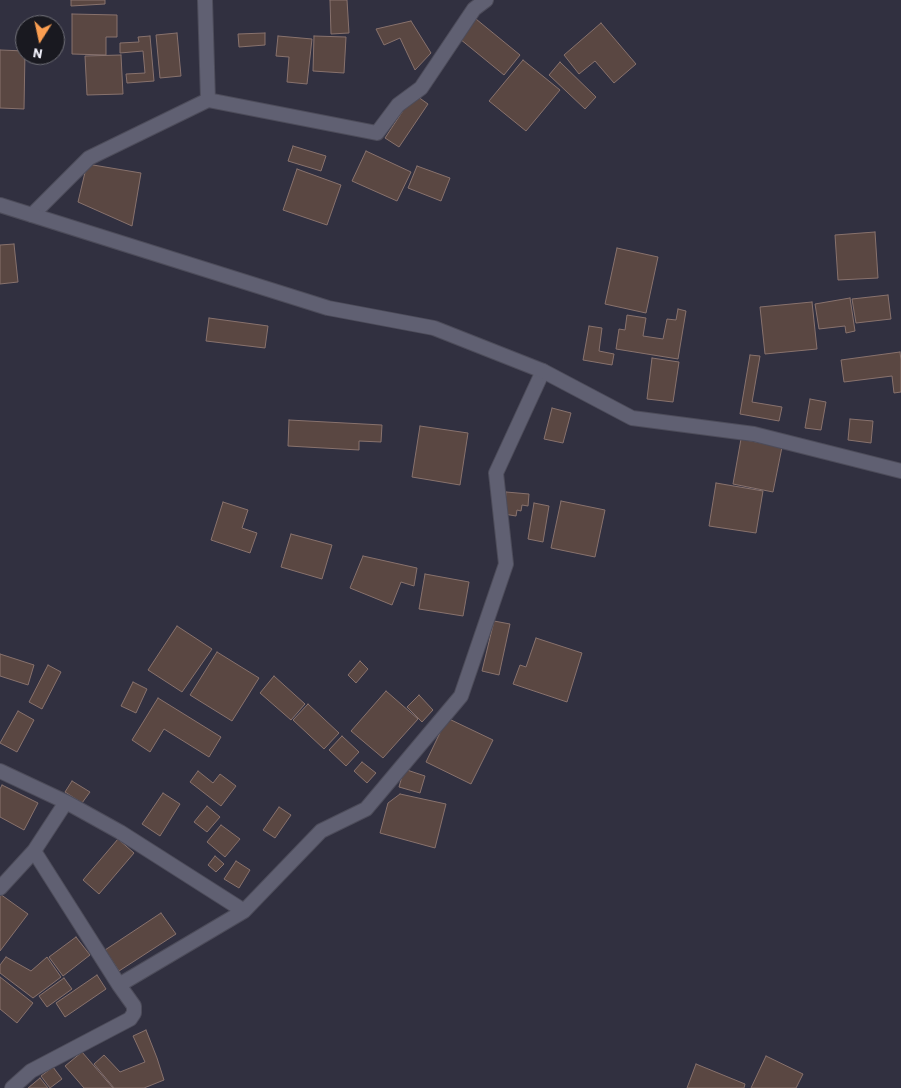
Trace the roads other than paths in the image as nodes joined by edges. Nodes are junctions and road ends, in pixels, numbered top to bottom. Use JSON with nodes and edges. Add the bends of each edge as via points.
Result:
{"nodes":[{"id":1,"x":204,"y":0,"type":"edge"},
{"id":2,"x":486,"y":0,"type":"edge"},
{"id":3,"x":208,"y":100,"type":"junction"},
{"id":4,"x":0,"y":205,"type":"edge"},
{"id":5,"x":32,"y":215,"type":"junction"},
{"id":6,"x":543,"y":371,"type":"junction"},
{"id":7,"x":901,"y":471,"type":"edge"},
{"id":8,"x":0,"y":771,"type":"edge"},
{"id":9,"x":66,"y":802,"type":"junction"},
{"id":10,"x":34,"y":851,"type":"junction"},
{"id":11,"x":0,"y":888,"type":"edge"},
{"id":12,"x":244,"y":911,"type":"junction"},
{"id":13,"x":119,"y":984,"type":"junction"},
{"id":14,"x":12,"y":1088,"type":"edge"}],
"edges":[{"from":1,"to":3,"type":"street"},
{"from":2,"to":3,"type":"street","via":[[474,9],[421,88],[398,105],[377,133]]},
{"from":3,"to":5,"type":"street","via":[[89,158]]},
{"from":4,"to":5,"type":"street"},
{"from":5,"to":6,"type":"street","via":[[328,308],[434,328]]},
{"from":6,"to":7,"type":"street","via":[[632,418],[754,434]]},
{"from":6,"to":12,"type":"street","via":[[496,473],[506,564],[461,696],[366,809],[321,831]]},
{"from":8,"to":9,"type":"street"},
{"from":9,"to":10,"type":"street"},
{"from":9,"to":12,"type":"street","via":[[120,832]]},
{"from":10,"to":11,"type":"street"},
{"from":10,"to":13,"type":"street"},
{"from":12,"to":13,"type":"street"},
{"from":13,"to":14,"type":"street","via":[[134,1006],[130,1019],[31,1070]]}]}
